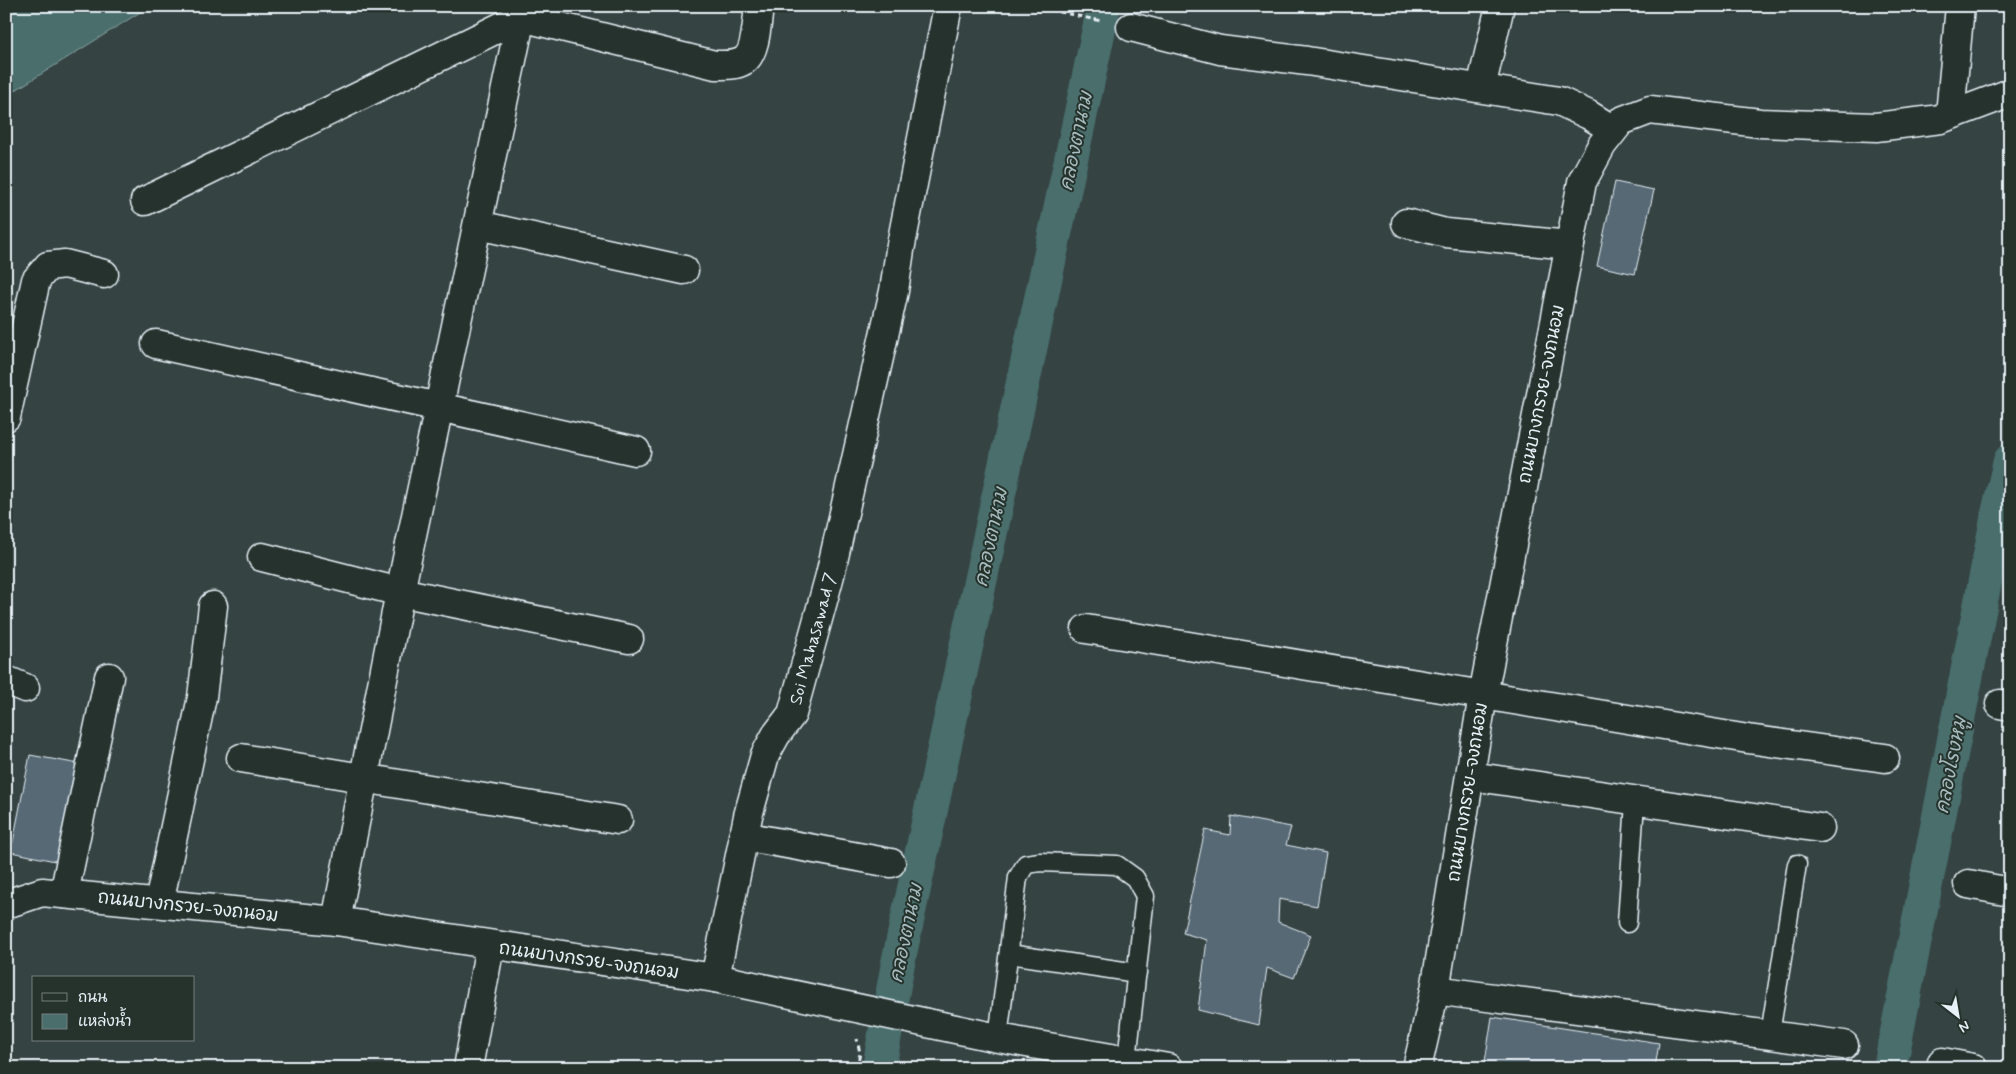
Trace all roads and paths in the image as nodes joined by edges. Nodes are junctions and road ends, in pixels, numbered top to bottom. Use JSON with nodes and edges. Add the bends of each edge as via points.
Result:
{"nodes":[{"id":1,"x":759,"y":6,"type":"edge"},
{"id":2,"x":948,"y":6,"type":"edge"},
{"id":3,"x":1033,"y":6,"type":"edge"},
{"id":4,"x":1500,"y":6,"type":"edge"},
{"id":5,"x":1960,"y":6,"type":"edge"},
{"id":6,"x":519,"y":12,"type":"edge"},
{"id":7,"x":1132,"y":27,"type":"joint"},
{"id":8,"x":1481,"y":88,"type":"junction"},
{"id":9,"x":2010,"y":93,"type":"edge"},
{"id":10,"x":1950,"y":115,"type":"junction"},
{"id":11,"x":1614,"y":130,"type":"junction"},
{"id":12,"x":146,"y":201,"type":"dead end"},
{"id":13,"x":1406,"y":223,"type":"dead end"},
{"id":14,"x":478,"y":225,"type":"junction"},
{"id":15,"x":1570,"y":245,"type":"junction"},
{"id":16,"x":684,"y":270,"type":"dead end"},
{"id":17,"x":104,"y":274,"type":"dead end"},
{"id":18,"x":156,"y":344,"type":"dead end"},
{"id":19,"x":439,"y":407,"type":"junction"},
{"id":20,"x":6,"y":417,"type":"edge"},
{"id":21,"x":636,"y":451,"type":"dead end"},
{"id":22,"x":262,"y":556,"type":"dead end"},
{"id":23,"x":400,"y":592,"type":"junction"},
{"id":24,"x":213,"y":606,"type":"dead end"},
{"id":25,"x":1086,"y":629,"type":"dead end"},
{"id":26,"x":629,"y":639,"type":"dead end"},
{"id":27,"x":109,"y":677,"type":"dead end"},
{"id":28,"x":1482,"y":695,"type":"junction"},
{"id":29,"x":241,"y":758,"type":"dead end"},
{"id":30,"x":1885,"y":758,"type":"dead end"},
{"id":31,"x":1471,"y":776,"type":"junction"},
{"id":32,"x":364,"y":778,"type":"junction"},
{"id":33,"x":1635,"y":802,"type":"junction"},
{"id":34,"x":618,"y":820,"type":"dead end"},
{"id":35,"x":1820,"y":828,"type":"dead end"},
{"id":36,"x":743,"y":836,"type":"junction"},
{"id":37,"x":891,"y":863,"type":"dead end"},
{"id":38,"x":1797,"y":864,"type":"dead end"},
{"id":39,"x":1968,"y":884,"type":"dead end"},
{"id":40,"x":2010,"y":892,"type":"edge"},
{"id":41,"x":64,"y":894,"type":"junction"},
{"id":42,"x":159,"y":903,"type":"junction"},
{"id":43,"x":6,"y":904,"type":"edge"},
{"id":44,"x":336,"y":921,"type":"junction"},
{"id":45,"x":1627,"y":923,"type":"dead end"},
{"id":46,"x":490,"y":945,"type":"junction"},
{"id":47,"x":1009,"y":954,"type":"junction"},
{"id":48,"x":1137,"y":973,"type":"junction"},
{"id":49,"x":715,"y":978,"type":"junction"},
{"id":50,"x":1435,"y":990,"type":"junction"},
{"id":51,"x":1770,"y":1034,"type":"junction"},
{"id":52,"x":998,"y":1038,"type":"junction"},
{"id":53,"x":1844,"y":1045,"type":"dead end"},
{"id":54,"x":860,"y":1053,"type":"dead end"},
{"id":55,"x":1127,"y":1060,"type":"junction"},
{"id":56,"x":1942,"y":1062,"type":"dead end"},
{"id":57,"x":468,"y":1068,"type":"edge"},
{"id":58,"x":857,"y":1068,"type":"edge"},
{"id":59,"x":1168,"y":1068,"type":"edge"},
{"id":60,"x":1417,"y":1068,"type":"edge"},
{"id":61,"x":1973,"y":1068,"type":"edge"}],
"edges":[{"from":1,"to":6,"type":"street","via":[[752,50],[744,61],[733,65],[715,65]]},
{"from":2,"to":36,"type":"street","name":"Soi Mahasawad 7","via":[[894,291],[830,575],[792,714],[765,755]]},
{"from":3,"to":7,"type":"path"},
{"from":4,"to":8,"type":"street"},
{"from":5,"to":10,"type":"street"},
{"from":6,"to":12,"type":"street"},
{"from":6,"to":14,"type":"street"},
{"from":7,"to":8,"type":"street","via":[[1220,50]]},
{"from":8,"to":11,"type":"street","via":[[1559,101]]},
{"from":9,"to":10,"type":"street","name":"ถนนบางกรวย-จงถนอม"},
{"from":10,"to":11,"type":"street","name":"ถนนบางกรวย-จงถนอม","via":[[1941,119],[1876,127],[1760,123],[1650,110],[1622,120]]},
{"from":11,"to":15,"type":"street","name":"ถนนบางกรวย-จงถนอม","via":[[1582,182]]},
{"from":13,"to":15,"type":"street","via":[[1446,233]]},
{"from":14,"to":16,"type":"street"},
{"from":14,"to":19,"type":"street"},
{"from":15,"to":28,"type":"street","name":"ถนนบางกรวย-จงถนอม"},
{"from":17,"to":20,"type":"street","via":[[65,264],[48,266],[36,280]]},
{"from":18,"to":19,"type":"street"},
{"from":19,"to":21,"type":"street"},
{"from":19,"to":23,"type":"street"},
{"from":22,"to":23,"type":"street"},
{"from":23,"to":26,"type":"street"},
{"from":23,"to":32,"type":"street"},
{"from":24,"to":42,"type":"street","via":[[202,697]]},
{"from":25,"to":28,"type":"street"},
{"from":27,"to":41,"type":"street"},
{"from":28,"to":30,"type":"street"},
{"from":28,"to":31,"type":"street","name":"ถนนบางกรวย-จงถนอม"},
{"from":29,"to":32,"type":"street"},
{"from":31,"to":33,"type":"street"},
{"from":31,"to":50,"type":"street","name":"ถนนบางกรวย-จงถนอม"},
{"from":32,"to":34,"type":"street"},
{"from":32,"to":44,"type":"street"},
{"from":33,"to":35,"type":"street"},
{"from":33,"to":45,"type":"lane"},
{"from":36,"to":37,"type":"street"},
{"from":36,"to":49,"type":"street","name":"Soi Mahasawad 7"},
{"from":38,"to":51,"type":"lane"},
{"from":39,"to":40,"type":"street"},
{"from":41,"to":42,"type":"street","name":"ถนนบางกรวย-จงถนอม"},
{"from":41,"to":43,"type":"street","name":"ถนนบางกรวย-จงถนอม","via":[[42,892]]},
{"from":42,"to":44,"type":"street","name":"ถนนบางกรวย-จงถนอม"},
{"from":44,"to":46,"type":"street","name":"ถนนบางกรวย-จงถนอม"},
{"from":46,"to":49,"type":"street","name":"ถนนบางกรวย-จงถนอม"},
{"from":46,"to":57,"type":"street"},
{"from":47,"to":48,"type":"lane"},
{"from":47,"to":48,"type":"lane","via":[[1018,877],[1026,864],[1117,865],[1135,878],[1145,896]]},
{"from":47,"to":52,"type":"lane"},
{"from":48,"to":55,"type":"lane"},
{"from":49,"to":52,"type":"street","name":"ถนนบางกรวย-จงถนอม"},
{"from":50,"to":51,"type":"street"},
{"from":50,"to":60,"type":"street","name":"ถนนบางกรวย-จงถนอม"},
{"from":51,"to":53,"type":"street"},
{"from":52,"to":55,"type":"street","name":"ถนนบางกรวย-จงถนอม"},
{"from":54,"to":58,"type":"path"},
{"from":55,"to":59,"type":"street","name":"ถนนบางกรวย-จงถนอม"},
{"from":56,"to":61,"type":"street"}]}
